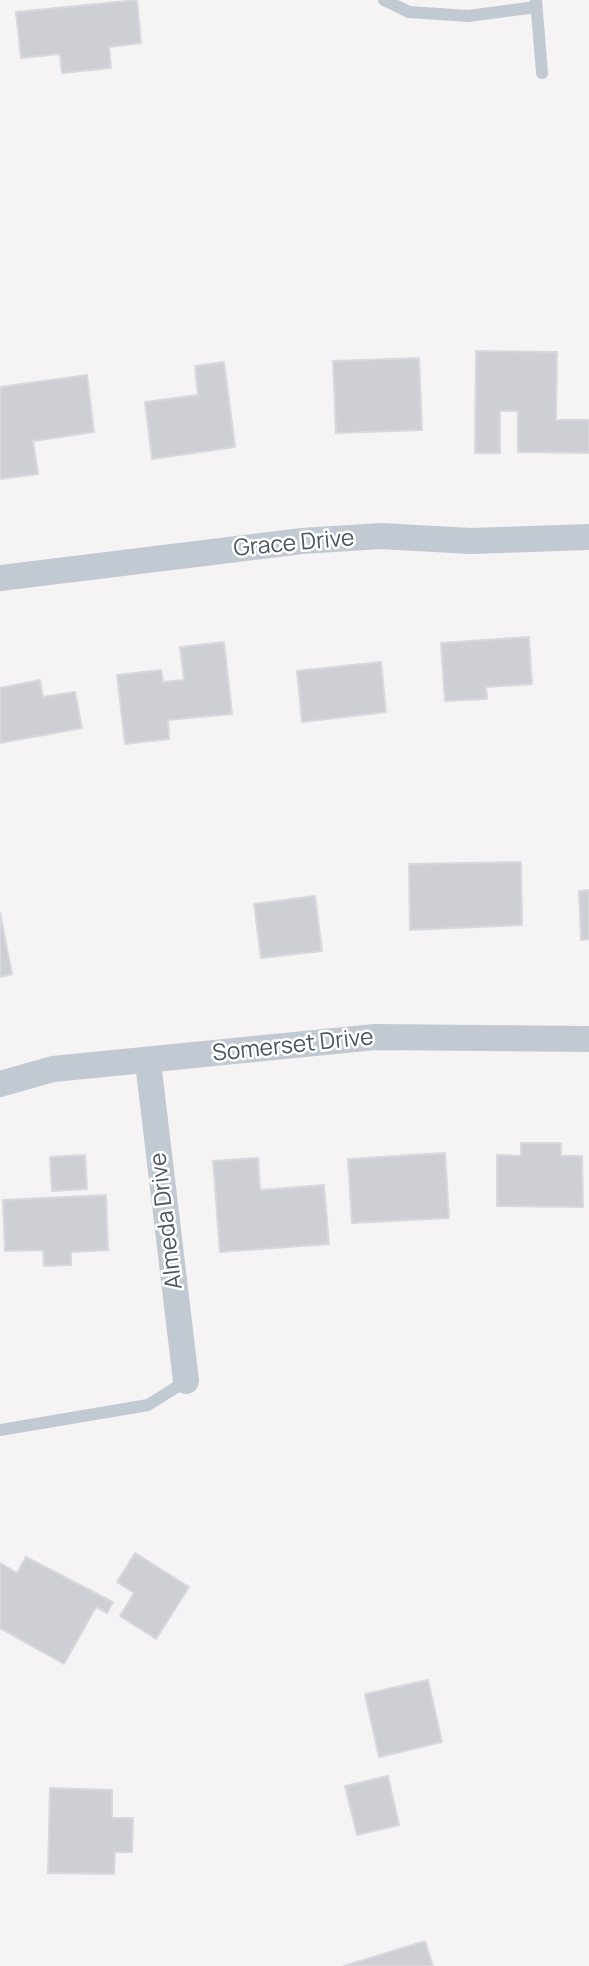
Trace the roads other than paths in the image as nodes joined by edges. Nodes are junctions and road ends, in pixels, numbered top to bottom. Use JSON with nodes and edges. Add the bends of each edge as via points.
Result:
{"nodes":[{"id":1,"x":384,"y":0,"type":"edge"},
{"id":2,"x":536,"y":4,"type":"edge"},
{"id":3,"x":542,"y":73,"type":"dead end"},
{"id":4,"x":589,"y":537,"type":"edge"},
{"id":5,"x":0,"y":578,"type":"edge"},
{"id":6,"x":589,"y":1039,"type":"edge"},
{"id":7,"x":148,"y":1062,"type":"junction"},
{"id":8,"x":0,"y":1084,"type":"edge"},
{"id":9,"x":186,"y":1381,"type":"joint"},
{"id":10,"x":0,"y":1430,"type":"edge"}],
"edges":[{"from":1,"to":2,"type":"lane","via":[[410,12],[468,16]]},
{"from":2,"to":3,"type":"lane"},
{"from":4,"to":5,"type":"street","name":"Grace Drive","via":[[471,541],[381,536],[302,541]]},
{"from":6,"to":7,"type":"street","name":"Somerset Drive","via":[[375,1037]]},
{"from":7,"to":8,"type":"street","name":"Somerset Drive","via":[[53,1069]]},
{"from":7,"to":9,"type":"street","name":"Almeda Drive"},
{"from":9,"to":10,"type":"lane","via":[[148,1405]]}]}
